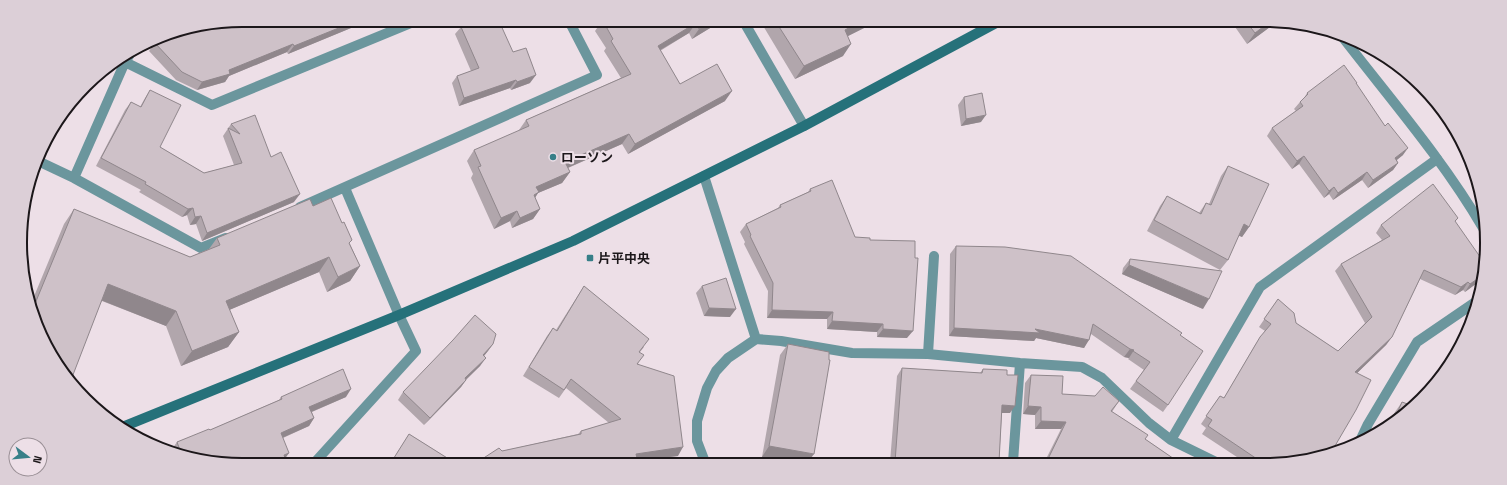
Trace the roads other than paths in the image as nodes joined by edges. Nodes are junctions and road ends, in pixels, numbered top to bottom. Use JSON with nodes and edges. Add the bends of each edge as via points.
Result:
{"nodes":[{"id":1,"x":401,"y":27,"type":"edge"},
{"id":2,"x":572,"y":27,"type":"edge"},
{"id":3,"x":747,"y":27,"type":"edge"},
{"id":4,"x":989,"y":27,"type":"edge"},
{"id":5,"x":1347,"y":43,"type":"edge"},
{"id":6,"x":130,"y":59,"type":"edge"},
{"id":7,"x":127,"y":61,"type":"edge"},
{"id":8,"x":804,"y":126,"type":"junction"},
{"id":9,"x":1437,"y":159,"type":"junction"},
{"id":10,"x":42,"y":163,"type":"edge"},
{"id":11,"x":704,"y":176,"type":"junction"},
{"id":12,"x":74,"y":178,"type":"junction"},
{"id":13,"x":345,"y":188,"type":"junction"},
{"id":14,"x":288,"y":212,"type":"edge"},
{"id":15,"x":1479,"y":220,"type":"edge"},
{"id":16,"x":237,"y":233,"type":"edge"},
{"id":17,"x":934,"y":256,"type":"dead end"},
{"id":18,"x":1471,"y":305,"type":"edge"},
{"id":19,"x":399,"y":314,"type":"junction"},
{"id":20,"x":756,"y":339,"type":"junction"},
{"id":21,"x":928,"y":354,"type":"junction"},
{"id":22,"x":1020,"y":363,"type":"junction"},
{"id":23,"x":128,"y":425,"type":"edge"},
{"id":24,"x":1363,"y":434,"type":"edge"},
{"id":25,"x":1171,"y":440,"type":"junction"},
{"id":26,"x":319,"y":458,"type":"edge"},
{"id":27,"x":703,"y":458,"type":"edge"},
{"id":28,"x":1013,"y":458,"type":"edge"},
{"id":29,"x":1208,"y":458,"type":"edge"}],
"edges":[{"from":1,"to":6,"type":"street","via":[[212,105]]},
{"from":2,"to":13,"type":"street","via":[[597,75]]},
{"from":3,"to":8,"type":"street"},
{"from":4,"to":8,"type":"main road"},
{"from":5,"to":9,"type":"street"},
{"from":7,"to":12,"type":"street"},
{"from":8,"to":11,"type":"main road"},
{"from":9,"to":15,"type":"street"},
{"from":9,"to":25,"type":"street","via":[[1260,287]]},
{"from":10,"to":12,"type":"street"},
{"from":11,"to":19,"type":"main road","via":[[573,241]]},
{"from":11,"to":20,"type":"street"},
{"from":12,"to":16,"type":"street","via":[[201,248]]},
{"from":13,"to":14,"type":"street"},
{"from":13,"to":19,"type":"street"},
{"from":17,"to":21,"type":"street"},
{"from":18,"to":24,"type":"street","via":[[1417,342]]},
{"from":19,"to":23,"type":"main road"},
{"from":19,"to":26,"type":"street","via":[[416,352]]},
{"from":20,"to":21,"type":"street","via":[[852,353]]},
{"from":20,"to":27,"type":"street","via":[[728,358],[716,371],[707,388],[697,421],[697,441]]},
{"from":21,"to":22,"type":"street"},
{"from":22,"to":25,"type":"street","via":[[1082,367],[1102,378],[1149,423]]},
{"from":22,"to":28,"type":"street"},
{"from":25,"to":29,"type":"street"}]}
